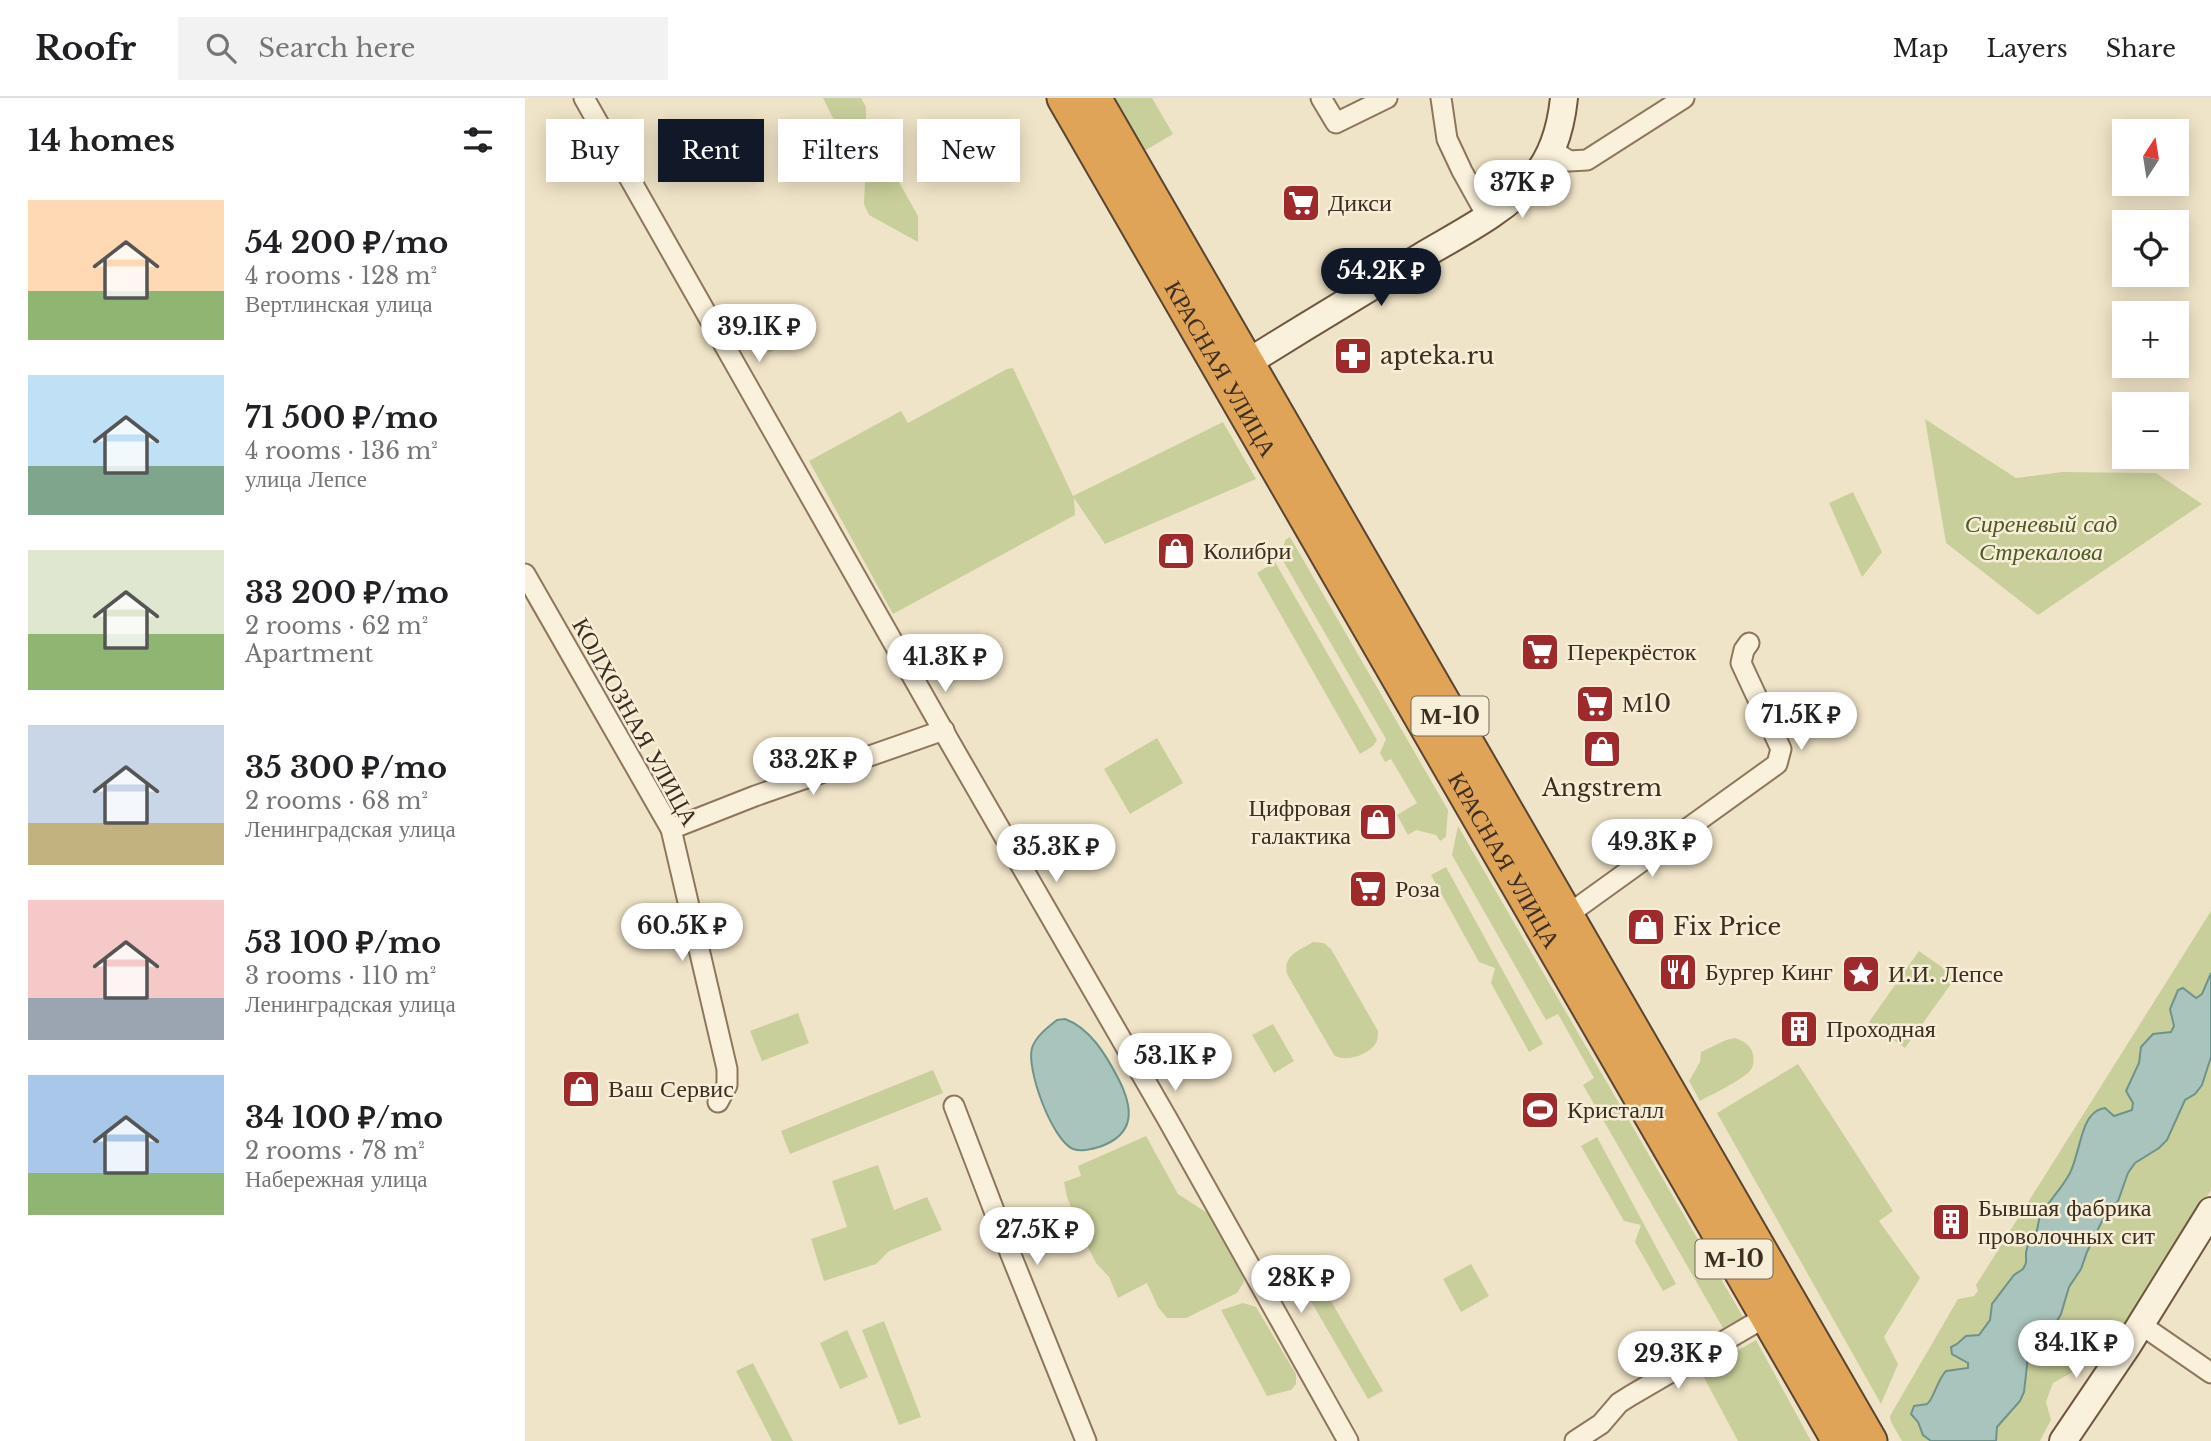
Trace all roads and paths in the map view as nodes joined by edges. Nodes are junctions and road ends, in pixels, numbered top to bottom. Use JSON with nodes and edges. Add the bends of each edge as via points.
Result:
{"nodes":[{"id":1,"x":584,"y":98,"type":"edge"},
{"id":2,"x":1064,"y":98,"type":"edge"},
{"id":3,"x":1094,"y":98,"type":"edge"},
{"id":4,"x":1321,"y":98,"type":"edge"},
{"id":5,"x":1387,"y":98,"type":"edge"},
{"id":6,"x":1441,"y":98,"type":"edge"},
{"id":7,"x":1564,"y":98,"type":"edge"},
{"id":8,"x":1684,"y":98,"type":"edge"},
{"id":9,"x":1551,"y":149,"type":"junction"},
{"id":10,"x":1487,"y":216,"type":"junction"},
{"id":11,"x":1236,"y":370,"type":"junction"},
{"id":12,"x":525,"y":574,"type":"edge"},
{"id":13,"x":1749,"y":643,"type":"dead end"},
{"id":14,"x":943,"y":730,"type":"junction"},
{"id":15,"x":671,"y":829,"type":"junction"},
{"id":16,"x":1566,"y":916,"type":"junction"},
{"id":17,"x":718,"y":1102,"type":"dead end"},
{"id":18,"x":954,"y":1106,"type":"dead end"},
{"id":19,"x":2211,"y":1211,"type":"edge"},
{"id":20,"x":1781,"y":1313,"type":"junction"},
{"id":21,"x":2140,"y":1325,"type":"junction"},
{"id":22,"x":2211,"y":1373,"type":"edge"},
{"id":23,"x":1086,"y":1441,"type":"edge"},
{"id":24,"x":1348,"y":1441,"type":"edge"},
{"id":25,"x":1575,"y":1441,"type":"edge"},
{"id":26,"x":1839,"y":1441,"type":"edge"},
{"id":27,"x":1870,"y":1441,"type":"edge"},
{"id":28,"x":2063,"y":1441,"type":"edge"}],
"edges":[{"from":1,"to":14,"type":"street"},
{"from":2,"to":11,"type":"highway","name":"КРАСНАЯ УЛИЦА","number":"М-10"},
{"from":3,"to":11,"type":"highway","name":"КРАСНАЯ УЛИЦА","number":"М-10"},
{"from":4,"to":5,"type":"street","via":[[1336,123]]},
{"from":6,"to":10,"type":"street","via":[[1447,139]]},
{"from":7,"to":9,"type":"main road"},
{"from":8,"to":9,"type":"street","via":[[1587,160],[1569,161]]},
{"from":9,"to":10,"type":"main road","via":[[1533,180]]},
{"from":10,"to":11,"type":"main road"},
{"from":11,"to":16,"type":"highway","name":"КРАСНАЯ УЛИЦА","number":"М-10"},
{"from":11,"to":20,"type":"highway","name":"КРАСНАЯ УЛИЦА","number":"М-10"},
{"from":12,"to":15,"type":"street","name":"КОЛХОЗНАЯ УЛИЦА"},
{"from":13,"to":16,"type":"street","via":[[1741,663],[1781,749],[1777,764]]},
{"from":14,"to":15,"type":"street"},
{"from":14,"to":24,"type":"street"},
{"from":15,"to":17,"type":"street","name":"КОЛХОЗНАЯ УЛИЦА","via":[[727,1069],[727,1085]]},
{"from":16,"to":20,"type":"highway","name":"КРАСНАЯ УЛИЦА","number":"М-10"},
{"from":18,"to":23,"type":"street"},
{"from":19,"to":21,"type":"main road"},
{"from":20,"to":25,"type":"street","via":[[1630,1396]]},
{"from":20,"to":26,"type":"highway","name":"КРАСНАЯ УЛИЦА","number":"М-10"},
{"from":20,"to":27,"type":"highway","name":"КРАСНАЯ УЛИЦА","number":"М-10"},
{"from":21,"to":22,"type":"street"},
{"from":21,"to":28,"type":"main road"}]}
